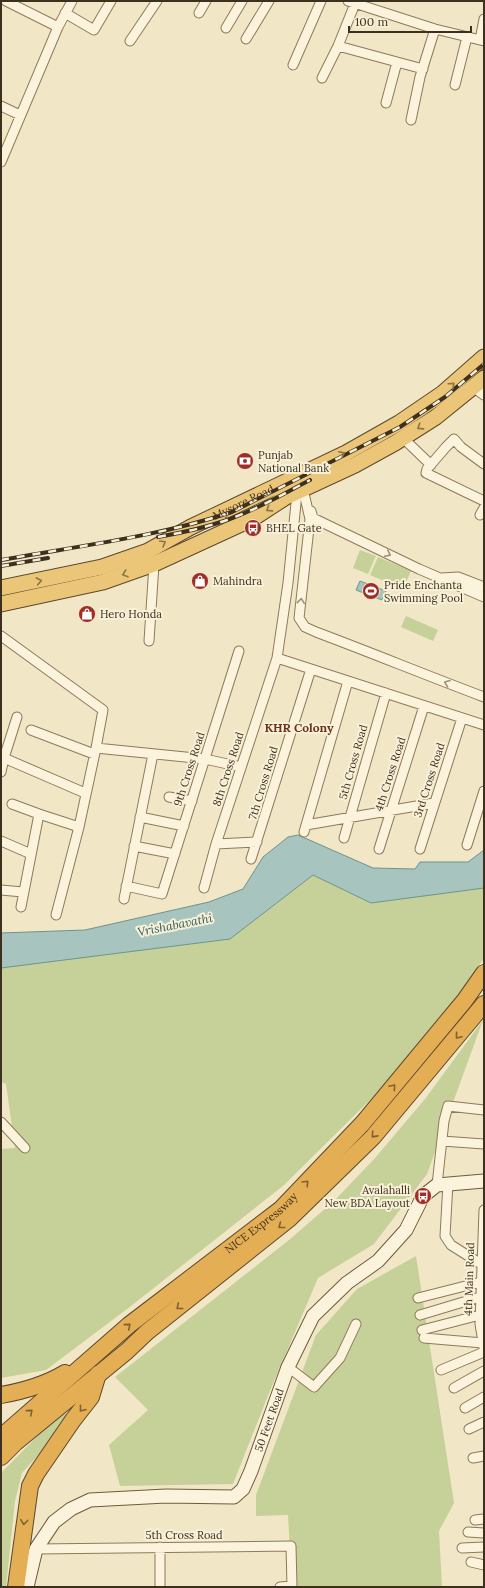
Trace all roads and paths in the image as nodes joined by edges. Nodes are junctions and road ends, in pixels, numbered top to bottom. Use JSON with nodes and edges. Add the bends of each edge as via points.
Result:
{"nodes":[{"id":1,"x":6,"y":1,"type":"edge"},
{"id":2,"x":72,"y":1,"type":"edge"},
{"id":3,"x":111,"y":1,"type":"edge"},
{"id":4,"x":157,"y":1,"type":"edge"},
{"id":5,"x":206,"y":1,"type":"edge"},
{"id":6,"x":242,"y":1,"type":"edge"},
{"id":7,"x":269,"y":1,"type":"edge"},
{"id":8,"x":321,"y":1,"type":"edge"},
{"id":9,"x":353,"y":2,"type":"edge"},
{"id":10,"x":199,"y":13,"type":"dead end"},
{"id":11,"x":65,"y":14,"type":"junction"},
{"id":12,"x":484,"y":19,"type":"edge"},
{"id":13,"x":58,"y":27,"type":"junction"},
{"id":14,"x":226,"y":28,"type":"dead end"},
{"id":15,"x":436,"y":29,"type":"junction"},
{"id":16,"x":467,"y":37,"type":"junction"},
{"id":17,"x":246,"y":39,"type":"dead end"},
{"id":18,"x":130,"y":41,"type":"dead end"},
{"id":19,"x":482,"y":41,"type":"edge"},
{"id":20,"x":338,"y":46,"type":"junction"},
{"id":21,"x":397,"y":62,"type":"junction"},
{"id":22,"x":293,"y":65,"type":"dead end"},
{"id":23,"x":423,"y":69,"type":"junction"},
{"id":24,"x":322,"y":78,"type":"dead end"},
{"id":25,"x":455,"y":85,"type":"dead end"},
{"id":26,"x":386,"y":102,"type":"dead end"},
{"id":27,"x":1,"y":106,"type":"edge"},
{"id":28,"x":20,"y":115,"type":"junction"},
{"id":29,"x":411,"y":120,"type":"dead end"},
{"id":30,"x":1,"y":162,"type":"edge"},
{"id":31,"x":484,"y":357,"type":"edge"},
{"id":32,"x":480,"y":387,"type":"edge"},
{"id":33,"x":403,"y":438,"type":"junction"},
{"id":34,"x":484,"y":464,"type":"edge"},
{"id":35,"x":431,"y":465,"type":"junction"},
{"id":36,"x":302,"y":490,"type":"junction"},
{"id":37,"x":484,"y":501,"type":"edge"},
{"id":38,"x":154,"y":564,"type":"junction"},
{"id":39,"x":440,"y":578,"type":"junction"},
{"id":40,"x":484,"y":587,"type":"edge"},
{"id":41,"x":1,"y":588,"type":"edge"},
{"id":42,"x":484,"y":597,"type":"edge"},
{"id":43,"x":1,"y":604,"type":"edge"},
{"id":44,"x":1,"y":636,"type":"edge"},
{"id":45,"x":149,"y":641,"type":"dead end"},
{"id":46,"x":239,"y":651,"type":"dead end"},
{"id":47,"x":277,"y":658,"type":"junction"},
{"id":48,"x":393,"y":661,"type":"junction"},
{"id":49,"x":311,"y":669,"type":"junction"},
{"id":50,"x":422,"y":678,"type":"dead end"},
{"id":51,"x":348,"y":681,"type":"junction"},
{"id":52,"x":386,"y":694,"type":"junction"},
{"id":53,"x":484,"y":697,"type":"edge"},
{"id":54,"x":424,"y":706,"type":"junction"},
{"id":55,"x":17,"y":716,"type":"dead end"},
{"id":56,"x":462,"y":718,"type":"junction"},
{"id":57,"x":484,"y":725,"type":"edge"},
{"id":58,"x":31,"y":730,"type":"dead end"},
{"id":59,"x":95,"y":751,"type":"junction"},
{"id":60,"x":153,"y":754,"type":"junction"},
{"id":61,"x":4,"y":758,"type":"junction"},
{"id":62,"x":205,"y":759,"type":"junction"},
{"id":63,"x":241,"y":767,"type":"junction"},
{"id":64,"x":1,"y":772,"type":"edge"},
{"id":65,"x":484,"y":791,"type":"edge"},
{"id":66,"x":85,"y":793,"type":"junction"},
{"id":67,"x":169,"y":797,"type":"dead end"},
{"id":68,"x":192,"y":801,"type":"junction"},
{"id":69,"x":434,"y":803,"type":"junction"},
{"id":70,"x":12,"y":804,"type":"dead end"},
{"id":71,"x":391,"y":810,"type":"junction"},
{"id":72,"x":39,"y":814,"type":"junction"},
{"id":73,"x":309,"y":814,"type":"junction"},
{"id":74,"x":140,"y":817,"type":"junction"},
{"id":75,"x":321,"y":818,"type":"dead end"},
{"id":76,"x":350,"y":818,"type":"junction"},
{"id":77,"x":184,"y":826,"type":"junction"},
{"id":78,"x":79,"y":827,"type":"junction"},
{"id":79,"x":344,"y":838,"type":"dead end"},
{"id":80,"x":1,"y":842,"type":"edge"},
{"id":81,"x":257,"y":842,"type":"junction"},
{"id":82,"x":216,"y":844,"type":"junction"},
{"id":83,"x":467,"y":845,"type":"dead end"},
{"id":84,"x":134,"y":846,"type":"junction"},
{"id":85,"x":378,"y":849,"type":"dead end"},
{"id":86,"x":420,"y":849,"type":"dead end"},
{"id":87,"x":31,"y":854,"type":"junction"},
{"id":88,"x":175,"y":854,"type":"junction"},
{"id":89,"x":251,"y":859,"type":"dead end"},
{"id":90,"x":126,"y":886,"type":"junction"},
{"id":91,"x":204,"y":888,"type":"dead end"},
{"id":92,"x":1,"y":890,"type":"edge"},
{"id":93,"x":24,"y":892,"type":"junction"},
{"id":94,"x":124,"y":899,"type":"dead end"},
{"id":95,"x":21,"y":907,"type":"dead end"},
{"id":96,"x":56,"y":915,"type":"dead end"},
{"id":97,"x":484,"y":973,"type":"edge"},
{"id":98,"x":484,"y":1004,"type":"edge"},
{"id":99,"x":484,"y":1110,"type":"edge"},
{"id":100,"x":1,"y":1122,"type":"edge"},
{"id":101,"x":442,"y":1141,"type":"junction"},
{"id":102,"x":484,"y":1144,"type":"edge"},
{"id":103,"x":25,"y":1148,"type":"dead end"},
{"id":104,"x":484,"y":1181,"type":"edge"},
{"id":105,"x":442,"y":1184,"type":"junction"},
{"id":106,"x":484,"y":1210,"type":"edge"},
{"id":107,"x":484,"y":1220,"type":"edge"},
{"id":108,"x":483,"y":1250,"type":"edge"},
{"id":109,"x":481,"y":1264,"type":"junction"},
{"id":110,"x":480,"y":1282,"type":"junction"},
{"id":111,"x":480,"y":1297,"type":"junction"},
{"id":112,"x":418,"y":1298,"type":"dead end"},
{"id":113,"x":420,"y":1315,"type":"dead end"},
{"id":114,"x":480,"y":1315,"type":"junction"},
{"id":115,"x":356,"y":1324,"type":"dead end"},
{"id":116,"x":483,"y":1345,"type":"edge"},
{"id":117,"x":484,"y":1352,"type":"edge"},
{"id":118,"x":87,"y":1361,"type":"junction"},
{"id":119,"x":288,"y":1368,"type":"junction"},
{"id":120,"x":441,"y":1370,"type":"dead end"},
{"id":121,"x":484,"y":1371,"type":"edge"},
{"id":122,"x":98,"y":1374,"type":"junction"},
{"id":123,"x":454,"y":1388,"type":"dead end"},
{"id":124,"x":1,"y":1395,"type":"edge"},
{"id":125,"x":484,"y":1398,"type":"edge"},
{"id":126,"x":465,"y":1408,"type":"dead end"},
{"id":127,"x":484,"y":1422,"type":"edge"},
{"id":128,"x":469,"y":1429,"type":"dead end"},
{"id":129,"x":1,"y":1437,"type":"edge"},
{"id":130,"x":484,"y":1456,"type":"edge"},
{"id":131,"x":1,"y":1457,"type":"edge"},
{"id":132,"x":473,"y":1458,"type":"dead end"},
{"id":133,"x":468,"y":1532,"type":"dead end"},
{"id":134,"x":484,"y":1533,"type":"edge"},
{"id":135,"x":160,"y":1547,"type":"junction"},
{"id":136,"x":484,"y":1547,"type":"edge"},
{"id":137,"x":462,"y":1548,"type":"dead end"},
{"id":138,"x":36,"y":1549,"type":"junction"},
{"id":139,"x":471,"y":1562,"type":"dead end"},
{"id":140,"x":484,"y":1565,"type":"edge"},
{"id":141,"x":16,"y":1587,"type":"edge"},
{"id":142,"x":27,"y":1587,"type":"edge"},
{"id":143,"x":160,"y":1587,"type":"edge"},
{"id":144,"x":280,"y":1587,"type":"edge"},
{"id":145,"x":292,"y":1587,"type":"edge"}],
"edges":[{"from":1,"to":13,"type":"street"},
{"from":2,"to":11,"type":"street"},
{"from":3,"to":11,"type":"street","via":[[94,30]]},
{"from":4,"to":18,"type":"street"},
{"from":5,"to":10,"type":"street"},
{"from":6,"to":14,"type":"street"},
{"from":7,"to":17,"type":"street"},
{"from":8,"to":22,"type":"street"},
{"from":9,"to":15,"type":"street"},
{"from":9,"to":20,"type":"street"},
{"from":11,"to":13,"type":"street"},
{"from":12,"to":19,"type":"street"},
{"from":13,"to":28,"type":"street"},
{"from":15,"to":16,"type":"street"},
{"from":15,"to":23,"type":"street"},
{"from":16,"to":19,"type":"street"},
{"from":16,"to":25,"type":"street"},
{"from":20,"to":21,"type":"street"},
{"from":20,"to":24,"type":"street"},
{"from":21,"to":23,"type":"street"},
{"from":21,"to":26,"type":"street"},
{"from":23,"to":29,"type":"street"},
{"from":27,"to":28,"type":"street"},
{"from":28,"to":30,"type":"street"},
{"from":41,"to":31,"type":"highway","name":"Mysore Road","one_way":true,"via":[[102,567],[148,551],[191,527],[346,453],[399,423],[443,393]]},
{"from":32,"to":33,"type":"highway","name":"Mysore Road","one_way":true},
{"from":33,"to":35,"type":"street"},
{"from":33,"to":36,"type":"highway","name":"Mysore Road","via":[[355,465]]},
{"from":34,"to":35,"type":"street","via":[[454,439]]},
{"from":35,"to":37,"type":"street","via":[[426,473],[428,475]]},
{"from":36,"to":38,"type":"highway","name":"Mysore Road","one_way":true,"via":[[286,497],[252,520]]},
{"from":36,"to":39,"type":"street","one_way":true,"via":[[312,518]]},
{"from":36,"to":47,"type":"street","name":"8th Cross Road"},
{"from":48,"to":36,"type":"street","one_way":true,"via":[[305,627],[299,618],[310,519]]},
{"from":38,"to":43,"type":"highway","name":"Mysore Road","one_way":true,"via":[[103,582]]},
{"from":38,"to":45,"type":"street"},
{"from":39,"to":40,"type":"street","via":[[458,577]]},
{"from":39,"to":42,"type":"street"},
{"from":44,"to":59,"type":"street","via":[[103,710]]},
{"from":46,"to":62,"type":"street","name":"9th Cross Road"},
{"from":47,"to":49,"type":"street"},
{"from":47,"to":63,"type":"street","name":"8th Cross Road"},
{"from":48,"to":50,"type":"street","via":[[398,669]]},
{"from":53,"to":48,"type":"street","one_way":true},
{"from":49,"to":51,"type":"street"},
{"from":49,"to":81,"type":"street","name":"7th Cross Road"},
{"from":51,"to":52,"type":"street"},
{"from":51,"to":73,"type":"street"},
{"from":52,"to":54,"type":"street"},
{"from":52,"to":76,"type":"street","name":"5th Cross Road"},
{"from":54,"to":56,"type":"street"},
{"from":54,"to":71,"type":"street","name":"4th Cross Road"},
{"from":55,"to":61,"type":"street"},
{"from":56,"to":57,"type":"street"},
{"from":56,"to":69,"type":"street","name":"3rd Cross Road"},
{"from":58,"to":59,"type":"street"},
{"from":59,"to":60,"type":"street"},
{"from":59,"to":66,"type":"street"},
{"from":60,"to":62,"type":"street"},
{"from":60,"to":74,"type":"street"},
{"from":61,"to":64,"type":"street"},
{"from":61,"to":66,"type":"street"},
{"from":62,"to":63,"type":"street"},
{"from":62,"to":68,"type":"street","name":"9th Cross Road"},
{"from":63,"to":82,"type":"street","name":"8th Cross Road"},
{"from":65,"to":83,"type":"street"},
{"from":66,"to":78,"type":"street"},
{"from":67,"to":68,"type":"street"},
{"from":68,"to":77,"type":"street","name":"9th Cross Road"},
{"from":69,"to":71,"type":"street"},
{"from":69,"to":86,"type":"street","name":"3rd Cross Road"},
{"from":70,"to":72,"type":"street"},
{"from":71,"to":76,"type":"street"},
{"from":71,"to":85,"type":"street","name":"4th Cross Road"},
{"from":72,"to":78,"type":"street"},
{"from":72,"to":87,"type":"street"},
{"from":73,"to":75,"type":"street"},
{"from":73,"to":76,"type":"street","via":[[305,828]]},
{"from":74,"to":77,"type":"street"},
{"from":74,"to":84,"type":"street"},
{"from":76,"to":79,"type":"street","name":"5th Cross Road"},
{"from":77,"to":88,"type":"street","name":"9th Cross Road"},
{"from":78,"to":96,"type":"street"},
{"from":80,"to":87,"type":"street"},
{"from":81,"to":82,"type":"street"},
{"from":81,"to":89,"type":"street","name":"7th Cross Road"},
{"from":82,"to":91,"type":"street","name":"8th Cross Road"},
{"from":84,"to":88,"type":"street"},
{"from":84,"to":90,"type":"street"},
{"from":87,"to":93,"type":"street"},
{"from":88,"to":90,"type":"street","name":"9th Cross Road","via":[[162,894]]},
{"from":90,"to":94,"type":"street"},
{"from":92,"to":93,"type":"street"},
{"from":93,"to":95,"type":"street"},
{"from":118,"to":97,"type":"highway","name":"NICE Expressway","one_way":true,"via":[[129,1324],[281,1209],[364,1124]]},
{"from":98,"to":122,"type":"highway","name":"NICE Expressway","one_way":true,"via":[[373,1137],[289,1219]]},
{"from":99,"to":101,"type":"street","via":[[448,1106]]},
{"from":100,"to":103,"type":"street"},
{"from":101,"to":102,"type":"street"},
{"from":101,"to":105,"type":"street"},
{"from":104,"to":105,"type":"main road"},
{"from":105,"to":109,"type":"street","via":[[445,1236],[451,1244]]},
{"from":105,"to":119,"type":"main road","name":"50 Feet Road","via":[[423,1196],[406,1230],[378,1261],[347,1283],[313,1316]]},
{"from":106,"to":107,"type":"street","name":"4th Main Road"},
{"from":107,"to":108,"type":"street","name":"4th Main Road"},
{"from":108,"to":109,"type":"street","name":"4th Main Road"},
{"from":109,"to":110,"type":"street","name":"4th Main Road"},
{"from":110,"to":111,"type":"street","name":"4th Main Road"},
{"from":110,"to":112,"type":"street"},
{"from":111,"to":113,"type":"street"},
{"from":111,"to":114,"type":"street","name":"4th Main Road"},
{"from":114,"to":116,"type":"street","name":"4th Main Road"},
{"from":114,"to":116,"type":"street","via":[[423,1334]]},
{"from":115,"to":119,"type":"street","via":[[340,1358],[314,1387]]},
{"from":117,"to":120,"type":"street"},
{"from":118,"to":124,"type":"highway","via":[[55,1379],[23,1392]]},
{"from":129,"to":118,"type":"highway","name":"NICE Expressway","one_way":true},
{"from":119,"to":138,"type":"main road","name":"50 Feet Road","via":[[251,1471],[243,1489],[234,1497],[166,1496],[90,1500],[71,1509],[54,1522]]},
{"from":121,"to":123,"type":"street"},
{"from":122,"to":131,"type":"highway","name":"NICE Expressway"},
{"from":122,"to":141,"type":"highway","one_way":true,"via":[[91,1397],[30,1486]]},
{"from":125,"to":126,"type":"street"},
{"from":127,"to":128,"type":"street"},
{"from":130,"to":132,"type":"street"},
{"from":133,"to":134,"type":"street"},
{"from":135,"to":138,"type":"street","name":"5th Cross Road"},
{"from":135,"to":143,"type":"street"},
{"from":135,"to":145,"type":"street","name":"5th Cross Road","via":[[291,1546]]},
{"from":136,"to":137,"type":"street"},
{"from":138,"to":142,"type":"main road","name":"50 Feet Road"},
{"from":139,"to":140,"type":"street"},
{"from":144,"to":145,"type":"street"}]}
